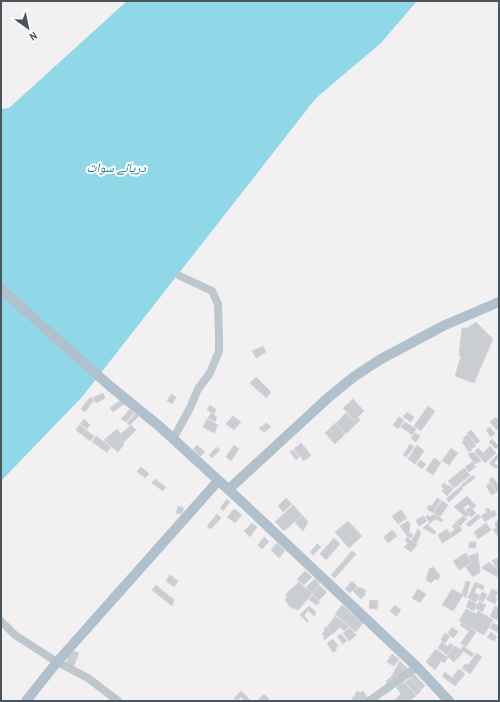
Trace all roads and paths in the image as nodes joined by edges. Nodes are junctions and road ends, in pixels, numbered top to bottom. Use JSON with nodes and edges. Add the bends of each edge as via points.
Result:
{"nodes":[{"id":1,"x":180,"y":276,"type":"dead end"},
{"id":2,"x":1,"y":289,"type":"edge"},
{"id":3,"x":499,"y":302,"type":"edge"},
{"id":4,"x":174,"y":439,"type":"junction"},
{"id":5,"x":218,"y":481,"type":"junction"},
{"id":6,"x":228,"y":489,"type":"junction"},
{"id":7,"x":1,"y":621,"type":"edge"},
{"id":8,"x":57,"y":662,"type":"junction"},
{"id":9,"x":417,"y":667,"type":"junction"},
{"id":10,"x":26,"y":701,"type":"edge"},
{"id":11,"x":118,"y":701,"type":"edge"},
{"id":12,"x":369,"y":701,"type":"edge"},
{"id":13,"x":450,"y":701,"type":"edge"}],
"edges":[{"from":1,"to":4,"type":"street","via":[[212,291],[218,304],[220,333],[219,350],[210,373],[198,389]]},
{"from":2,"to":4,"type":"main road"},
{"from":3,"to":6,"type":"main road","via":[[432,332],[355,376]]},
{"from":4,"to":5,"type":"main road"},
{"from":5,"to":6,"type":"main road"},
{"from":5,"to":8,"type":"main road"},
{"from":6,"to":9,"type":"main road"},
{"from":7,"to":8,"type":"street","via":[[15,635]]},
{"from":8,"to":10,"type":"main road"},
{"from":8,"to":11,"type":"street","via":[[88,678]]},
{"from":9,"to":12,"type":"street"},
{"from":9,"to":13,"type":"main road"}]}
